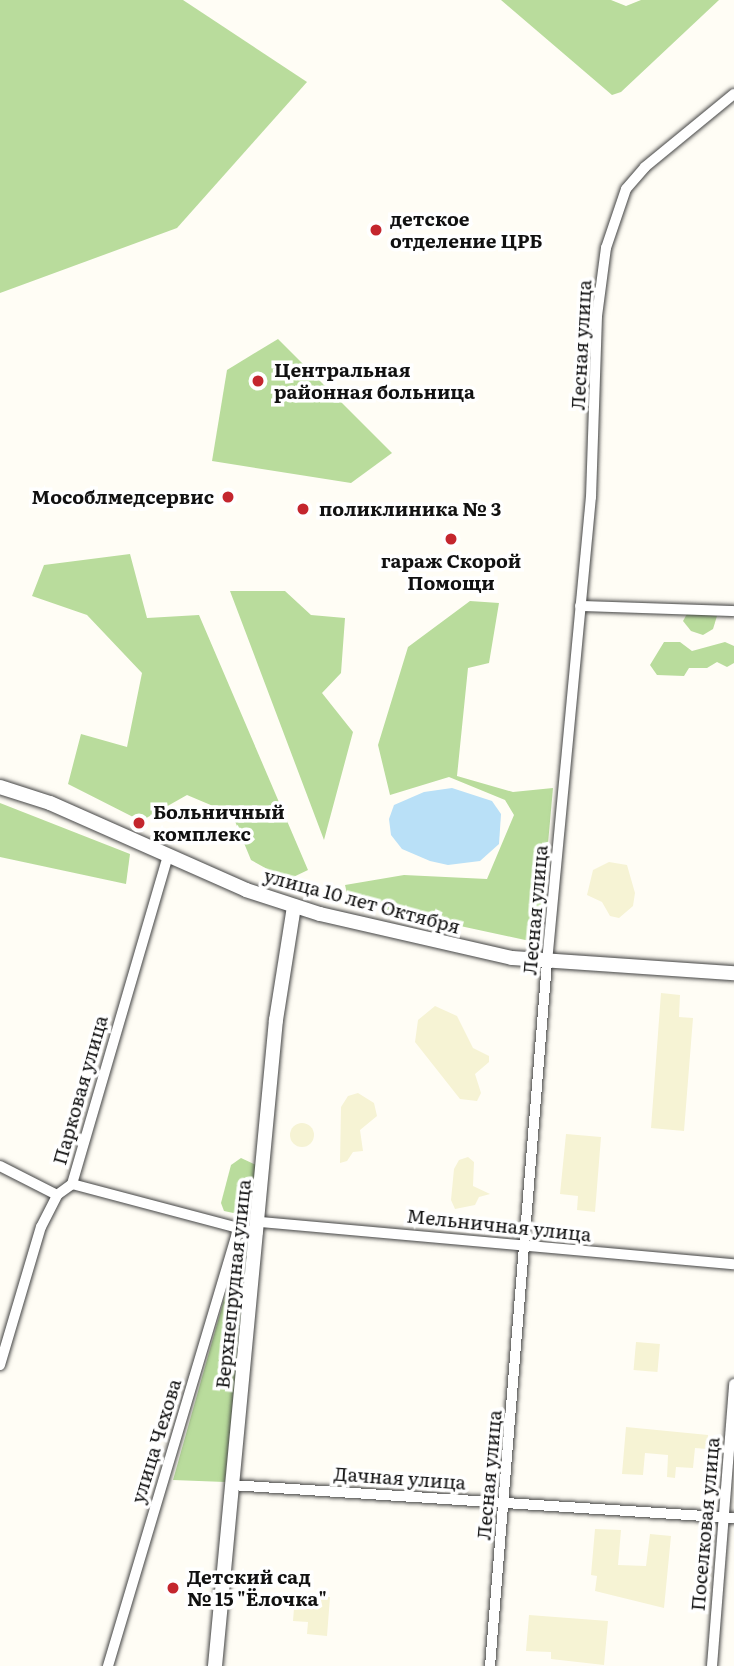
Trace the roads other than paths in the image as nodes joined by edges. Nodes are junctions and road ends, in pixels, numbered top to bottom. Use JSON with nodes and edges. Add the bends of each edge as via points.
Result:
{"nodes":[{"id":1,"x":734,"y":94,"type":"edge"},
{"id":2,"x":580,"y":606,"type":"junction"},
{"id":3,"x":734,"y":611,"type":"edge"},
{"id":4,"x":0,"y":787,"type":"edge"},
{"id":5,"x":168,"y":856,"type":"junction"},
{"id":6,"x":294,"y":906,"type":"junction"},
{"id":7,"x":547,"y":962,"type":"junction"},
{"id":8,"x":734,"y":973,"type":"edge"},
{"id":9,"x":0,"y":1166,"type":"edge"},
{"id":10,"x":72,"y":1184,"type":"junction"},
{"id":11,"x":57,"y":1195,"type":"junction"},
{"id":12,"x":239,"y":1227,"type":"junction"},
{"id":13,"x":259,"y":1227,"type":"junction"},
{"id":14,"x":527,"y":1247,"type":"junction"},
{"id":15,"x":734,"y":1264,"type":"edge"},
{"id":16,"x":0,"y":1365,"type":"edge"},
{"id":17,"x":734,"y":1384,"type":"edge"},
{"id":18,"x":231,"y":1485,"type":"junction"},
{"id":19,"x":505,"y":1502,"type":"junction"},
{"id":20,"x":729,"y":1518,"type":"edge"},
{"id":21,"x":108,"y":1666,"type":"edge"},
{"id":22,"x":215,"y":1666,"type":"edge"},
{"id":23,"x":490,"y":1666,"type":"edge"},
{"id":24,"x":712,"y":1666,"type":"edge"}],
"edges":[{"from":1,"to":2,"type":"street","name":"Лесная улица","via":[[645,167],[626,189],[606,248],[597,316],[591,497]]},
{"from":2,"to":3,"type":"street"},
{"from":2,"to":7,"type":"street","name":"Лесная улица"},
{"from":4,"to":5,"type":"street","name":"улица 10 лет Октября","via":[[50,803]]},
{"from":5,"to":6,"type":"street","name":"улица 10 лет Октября"},
{"from":5,"to":10,"type":"street","name":"Парковая улица"},
{"from":6,"to":7,"type":"street","name":"улица 10 лет Октября","via":[[451,945]]},
{"from":6,"to":13,"type":"street","name":"Верхнепрудная улица","via":[[276,1020]]},
{"from":7,"to":8,"type":"street","name":"улица 10 лет Октября"},
{"from":7,"to":14,"type":"street","name":"Лесная улица"},
{"from":9,"to":11,"type":"street"},
{"from":10,"to":11,"type":"street","name":"Парковая улица"},
{"from":10,"to":12,"type":"street","name":"Мельничная улица"},
{"from":11,"to":16,"type":"street","name":"Парковая улица","via":[[41,1227]]},
{"from":12,"to":13,"type":"street","name":"Мельничная улица"},
{"from":12,"to":21,"type":"street","name":"улица Чехова"},
{"from":13,"to":14,"type":"street","name":"Мельничная улица"},
{"from":13,"to":18,"type":"street","name":"Верхнепрудная улица"},
{"from":14,"to":15,"type":"street","name":"Мельничная улица"},
{"from":14,"to":19,"type":"street","name":"Лесная улица"},
{"from":17,"to":20,"type":"street","name":"Поселковая улица"},
{"from":18,"to":19,"type":"street","name":"Дачная улица"},
{"from":18,"to":22,"type":"street","name":"Верхнепрудная улица"},
{"from":19,"to":20,"type":"street","name":"Дачная улица"},
{"from":19,"to":23,"type":"street","name":"Лесная улица"},
{"from":20,"to":24,"type":"street","name":"Поселковая улица"}]}
